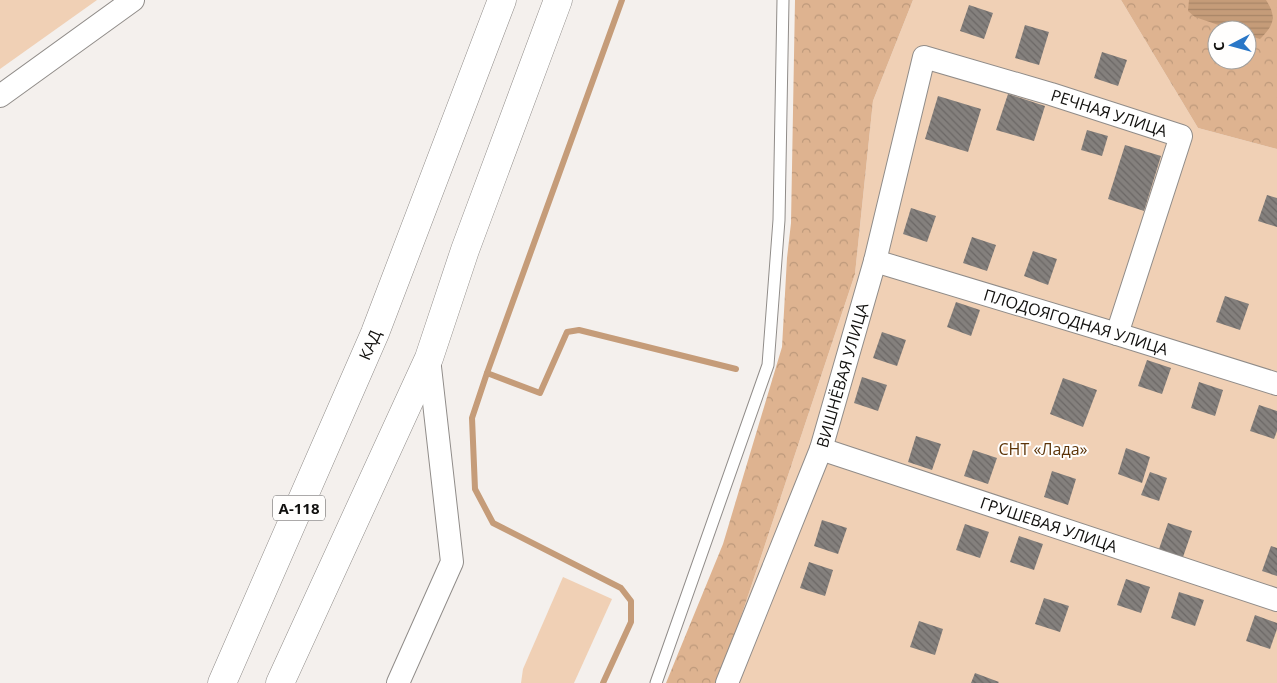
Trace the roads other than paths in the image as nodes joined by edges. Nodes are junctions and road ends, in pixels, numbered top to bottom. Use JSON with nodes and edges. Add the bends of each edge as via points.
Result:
{"nodes":[{"id":1,"x":133,"y":0,"type":"edge"},
{"id":2,"x":502,"y":0,"type":"edge"},
{"id":3,"x":558,"y":0,"type":"edge"},
{"id":4,"x":783,"y":0,"type":"edge"},
{"id":5,"x":924,"y":57,"type":"joint"},
{"id":6,"x":0,"y":96,"type":"edge"},
{"id":7,"x":875,"y":261,"type":"junction"},
{"id":8,"x":1116,"y":334,"type":"junction"},
{"id":9,"x":428,"y":358,"type":"junction"},
{"id":10,"x":1277,"y":384,"type":"edge"},
{"id":11,"x":821,"y":449,"type":"junction"},
{"id":12,"x":1277,"y":600,"type":"edge"},
{"id":13,"x":222,"y":683,"type":"edge"},
{"id":14,"x":280,"y":683,"type":"edge"},
{"id":15,"x":398,"y":683,"type":"edge"},
{"id":16,"x":656,"y":683,"type":"edge"},
{"id":17,"x":727,"y":683,"type":"edge"}],
"edges":[{"from":1,"to":6,"type":"street"},
{"from":2,"to":13,"type":"highway","name":"КАД","number":"А-118","via":[[375,333]]},
{"from":3,"to":9,"type":"highway"},
{"from":4,"to":16,"type":"lane","via":[[779,220],[768,364]]},
{"from":5,"to":7,"type":"street","name":"ВИШНЁВАЯ УЛИЦА"},
{"from":5,"to":8,"type":"street","name":"РЕЧНАЯ УЛИЦА","via":[[1181,136]]},
{"from":7,"to":8,"type":"street","name":"ПЛОДОЯГОДНАЯ УЛИЦА"},
{"from":7,"to":11,"type":"street","name":"ВИШНЁВАЯ УЛИЦА"},
{"from":8,"to":10,"type":"street","name":"ПЛОДОЯГОДНАЯ УЛИЦА"},
{"from":9,"to":14,"type":"highway"},
{"from":9,"to":15,"type":"street","via":[[452,562]]},
{"from":11,"to":12,"type":"street","name":"ГРУШЕВАЯ УЛИЦА"},
{"from":11,"to":17,"type":"street","name":"ВИШНЁВАЯ УЛИЦА"}]}
